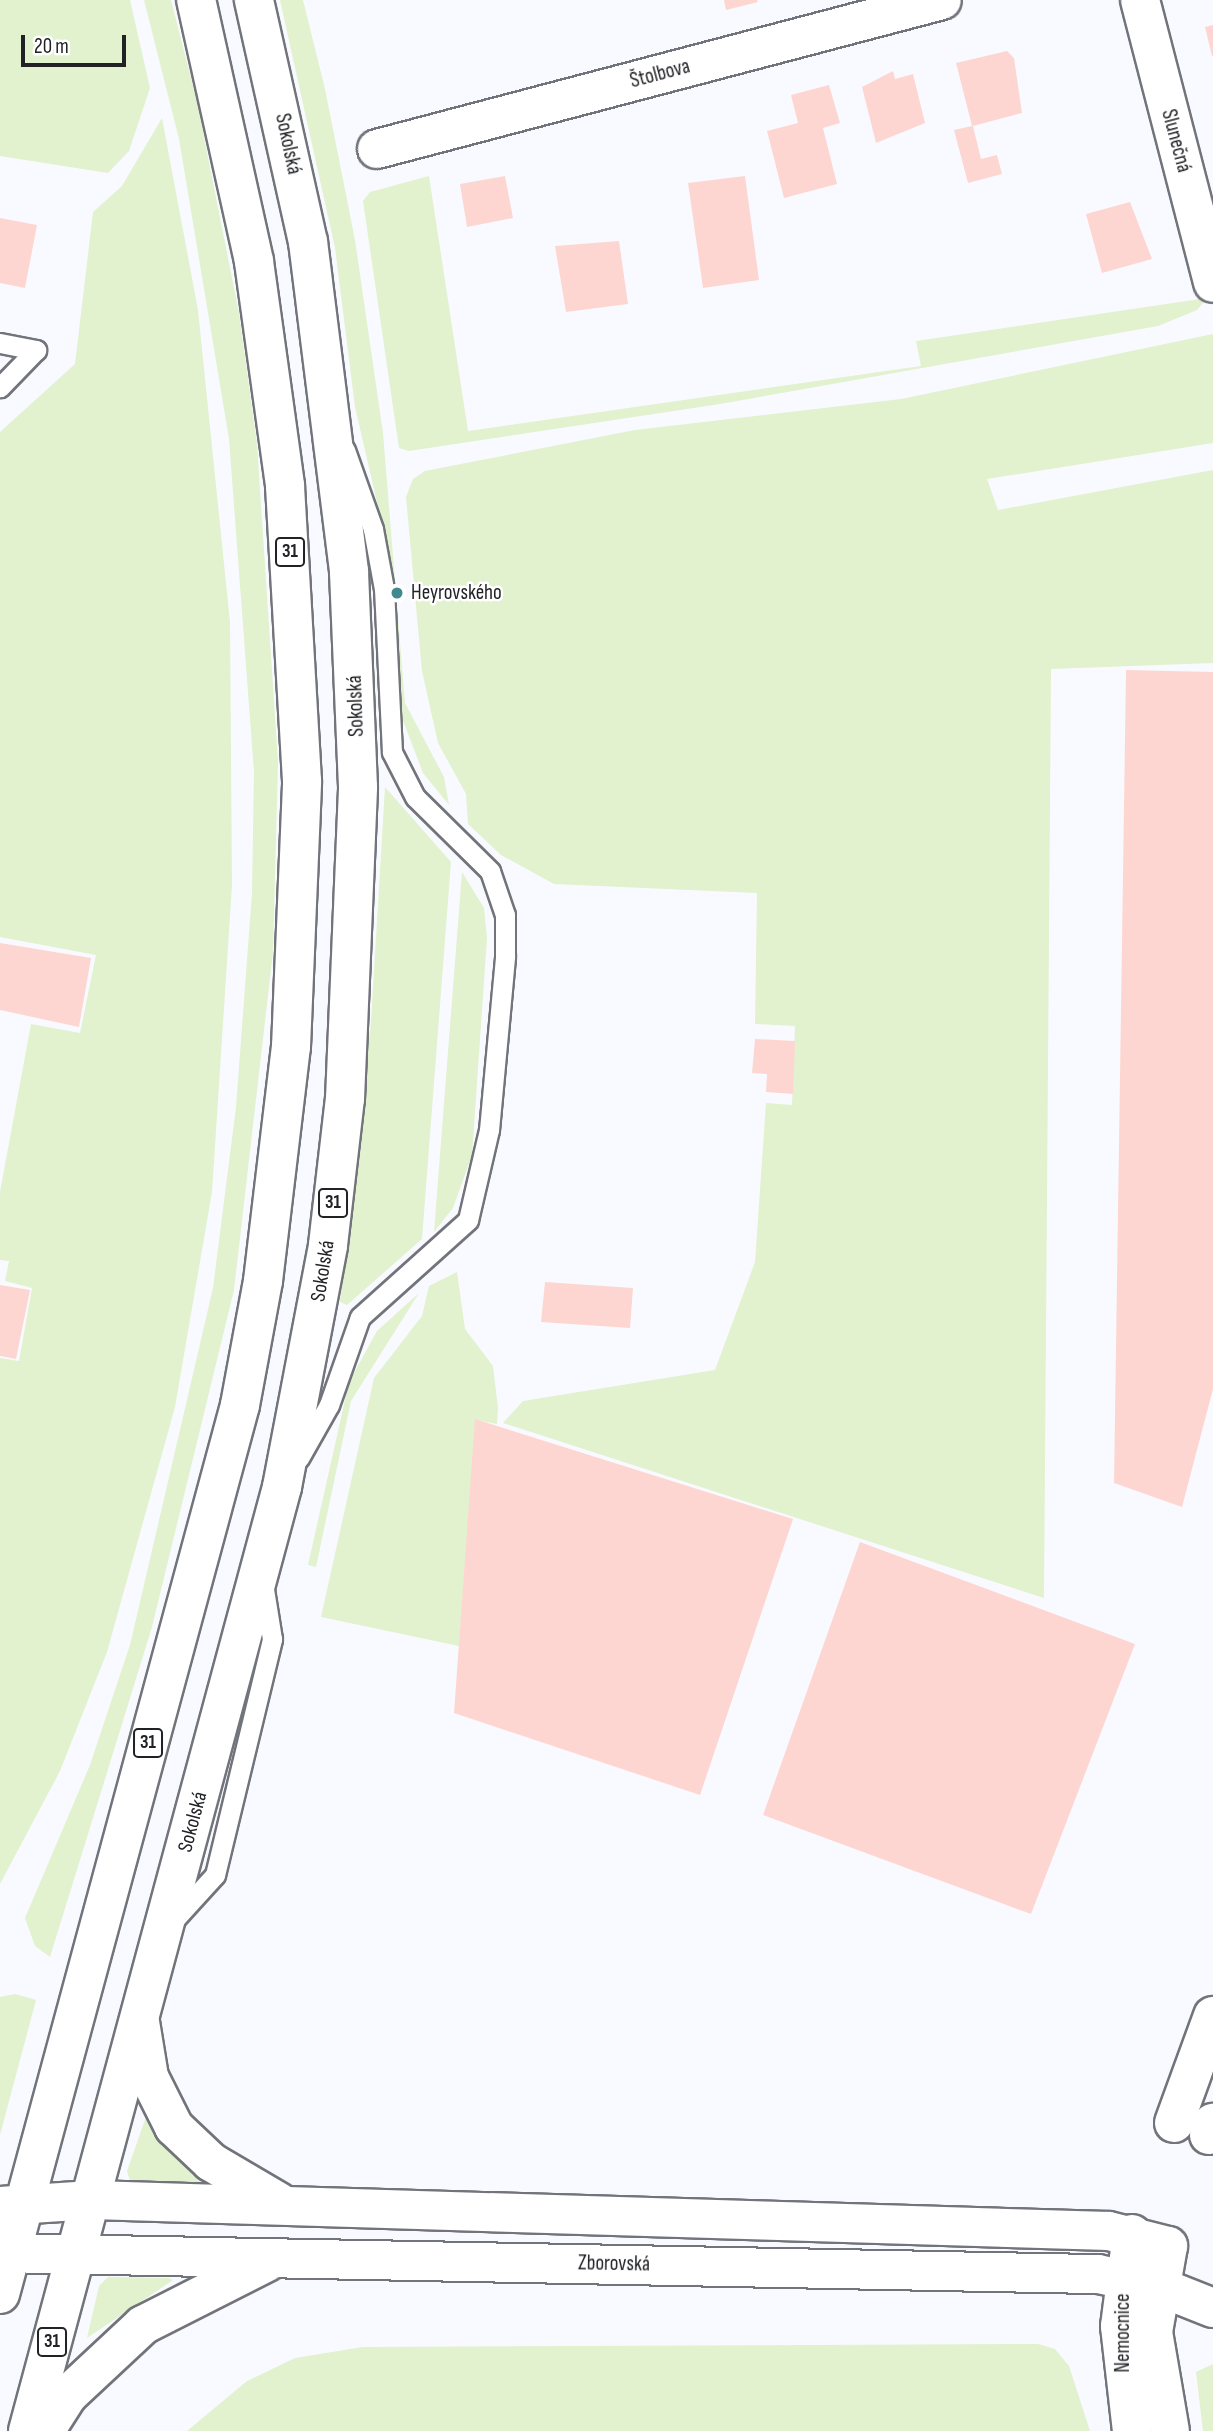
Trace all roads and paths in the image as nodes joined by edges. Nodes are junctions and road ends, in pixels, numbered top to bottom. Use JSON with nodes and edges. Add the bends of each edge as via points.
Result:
{"nodes":[{"id":1,"x":196,"y":0,"type":"edge"},
{"id":2,"x":254,"y":0,"type":"edge"},
{"id":3,"x":942,"y":0,"type":"edge"},
{"id":4,"x":1140,"y":0,"type":"edge"},
{"id":5,"x":377,"y":149,"type":"dead end"},
{"id":6,"x":1213,"y":283,"type":"edge"},
{"id":7,"x":0,"y":343,"type":"edge"},
{"id":8,"x":0,"y":387,"type":"edge"},
{"id":9,"x":334,"y":427,"type":"junction"},
{"id":10,"x":282,"y":1487,"type":"junction"},
{"id":11,"x":1213,"y":2016,"type":"edge"},
{"id":12,"x":139,"y":2022,"type":"junction"},
{"id":13,"x":1198,"y":2127,"type":"edge"},
{"id":14,"x":92,"y":2200,"type":"junction"},
{"id":15,"x":12,"y":2205,"type":"edge"},
{"id":16,"x":287,"y":2206,"type":"junction"},
{"id":17,"x":1132,"y":2234,"type":"junction"},
{"id":18,"x":5,"y":2253,"type":"edge"},
{"id":19,"x":76,"y":2253,"type":"junction"},
{"id":20,"x":278,"y":2257,"type":"junction"},
{"id":21,"x":1142,"y":2281,"type":"junction"},
{"id":22,"x":0,"y":2294,"type":"edge"},
{"id":23,"x":1213,"y":2308,"type":"edge"},
{"id":24,"x":28,"y":2431,"type":"edge"},
{"id":25,"x":45,"y":2431,"type":"edge"},
{"id":26,"x":1132,"y":2431,"type":"edge"},
{"id":27,"x":1170,"y":2431,"type":"edge"}],
"edges":[{"from":1,"to":15,"type":"main road","number":"31","via":[[254,261],[286,498],[302,781],[291,1047],[263,1281],[240,1405]]},
{"from":2,"to":9,"type":"main road","name":"Sokolská","number":"31","via":[[303,216]]},
{"from":3,"to":5,"type":"main road","name":"Štolbova"},
{"from":4,"to":6,"type":"main road","name":"Slunečná"},
{"from":7,"to":8,"type":"lane","via":[[36,350]]},
{"from":9,"to":10,"type":"main road","name":"Sokolská","number":"31","via":[[356,692],[356,918],[328,1245]]},
{"from":9,"to":10,"type":"lane","via":[[373,530],[395,762],[431,816],[490,872],[505,915],[505,956],[489,1130],[468,1220],[360,1317],[329,1405]]},
{"from":10,"to":12,"type":"main road","name":"Sokolská","number":"31"},
{"from":11,"to":13,"type":"main road"},
{"from":12,"to":14,"type":"main road","name":"Sokolská","number":"31"},
{"from":12,"to":16,"type":"main road","via":[[149,2077],[174,2127],[245,2185]]},
{"from":14,"to":15,"type":"main road"},
{"from":14,"to":16,"type":"main road"},
{"from":14,"to":19,"type":"main road","name":"Sokolská","number":"31"},
{"from":15,"to":18,"type":"main road","number":"31"},
{"from":16,"to":17,"type":"main road"},
{"from":17,"to":21,"type":"main road","name":"Nemocnice"},
{"from":17,"to":21,"type":"main road","via":[[1168,2246]]},
{"from":18,"to":19,"type":"main road","name":"Zborovská"},
{"from":18,"to":22,"type":"main road","number":"31"},
{"from":19,"to":20,"type":"main road","name":"Zborovská"},
{"from":19,"to":24,"type":"main road","name":"Sokolská","number":"31"},
{"from":20,"to":21,"type":"main road","name":"Zborovská"},
{"from":20,"to":25,"type":"main road","via":[[143,2325],[68,2395]]},
{"from":21,"to":23,"type":"main road","name":"Zborovská"},
{"from":21,"to":26,"type":"main road","name":"Nemocnice","via":[[1120,2337]]},
{"from":21,"to":27,"type":"main road","name":"Nemocnice"}]}
